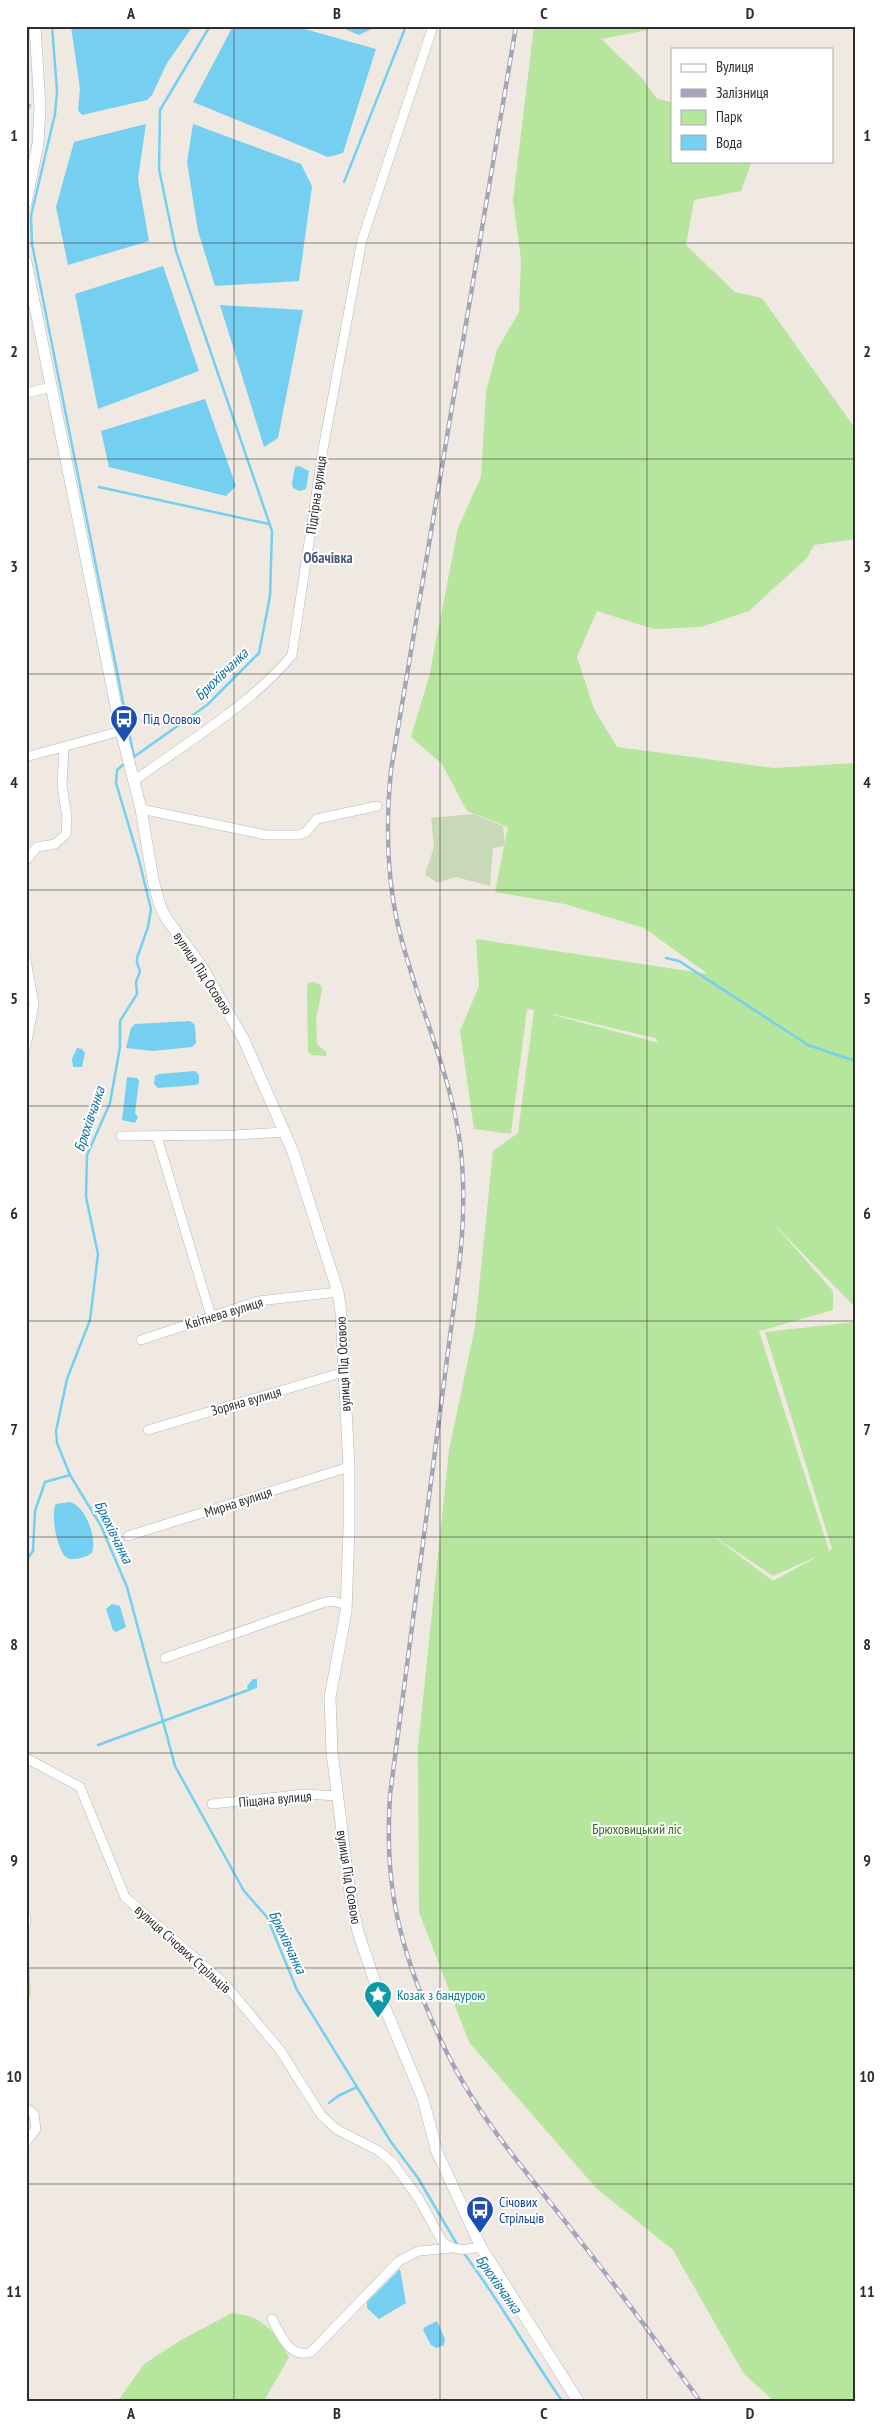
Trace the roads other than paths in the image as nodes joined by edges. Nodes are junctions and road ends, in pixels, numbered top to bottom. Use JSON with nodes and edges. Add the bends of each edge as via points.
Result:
{"nodes":[{"id":1,"x":35,"y":26,"type":"edge"},
{"id":2,"x":433,"y":26,"type":"edge"},
{"id":3,"x":26,"y":203,"type":"edge"},
{"id":4,"x":26,"y":262,"type":"edge"},
{"id":5,"x":52,"y":387,"type":"junction"},
{"id":6,"x":26,"y":393,"type":"edge"},
{"id":7,"x":121,"y":731,"type":"junction"},
{"id":8,"x":64,"y":748,"type":"junction"},
{"id":9,"x":26,"y":756,"type":"edge"},
{"id":10,"x":133,"y":775,"type":"junction"},
{"id":11,"x":377,"y":806,"type":"dead end"},
{"id":12,"x":141,"y":809,"type":"junction"},
{"id":13,"x":26,"y":860,"type":"edge"},
{"id":14,"x":26,"y":960,"type":"edge"},
{"id":15,"x":26,"y":1046,"type":"edge"},
{"id":16,"x":285,"y":1132,"type":"junction"},
{"id":17,"x":121,"y":1136,"type":"dead end"},
{"id":18,"x":157,"y":1137,"type":"junction"},
{"id":19,"x":338,"y":1292,"type":"junction"},
{"id":20,"x":211,"y":1316,"type":"junction"},
{"id":21,"x":141,"y":1340,"type":"dead end"},
{"id":22,"x":344,"y":1372,"type":"junction"},
{"id":23,"x":148,"y":1430,"type":"dead end"},
{"id":24,"x":349,"y":1467,"type":"junction"},
{"id":25,"x":128,"y":1536,"type":"dead end"},
{"id":26,"x":346,"y":1605,"type":"junction"},
{"id":27,"x":165,"y":1658,"type":"dead end"},
{"id":28,"x":26,"y":1758,"type":"edge"},
{"id":29,"x":337,"y":1796,"type":"junction"},
{"id":30,"x":212,"y":1804,"type":"dead end"},
{"id":31,"x":26,"y":1918,"type":"edge"},
{"id":32,"x":26,"y":1922,"type":"edge"},
{"id":33,"x":26,"y":2108,"type":"edge"},
{"id":34,"x":26,"y":2142,"type":"edge"},
{"id":35,"x":481,"y":2247,"type":"junction"},
{"id":36,"x":452,"y":2249,"type":"junction"},
{"id":37,"x":272,"y":2319,"type":"dead end"},
{"id":38,"x":578,"y":2401,"type":"edge"}],
"edges":[{"from":1,"to":3,"type":"street","via":[[40,108],[38,144]]},
{"from":2,"to":10,"type":"street","name":"Підгірна вулиця","via":[[362,240],[323,449],[292,655],[269,681],[210,726]]},
{"from":4,"to":5,"type":"street"},
{"from":5,"to":6,"type":"street"},
{"from":5,"to":7,"type":"street"},
{"from":7,"to":8,"type":"street"},
{"from":7,"to":10,"type":"street","name":"вулиця Під Осовою"},
{"from":8,"to":9,"type":"street"},
{"from":8,"to":13,"type":"street","via":[[62,785],[66,834],[55,844],[37,847]]},
{"from":10,"to":12,"type":"street","name":"вулиця Під Осовою"},
{"from":11,"to":12,"type":"street","via":[[317,819],[299,835],[266,835]]},
{"from":12,"to":16,"type":"street","name":"вулиця Під Осовою","via":[[160,906],[237,1025]]},
{"from":14,"to":15,"type":"street","via":[[34,1004]]},
{"from":16,"to":18,"type":"street"},
{"from":16,"to":19,"type":"street","name":"вулиця Під Осовою"},
{"from":17,"to":18,"type":"street"},
{"from":18,"to":20,"type":"street"},
{"from":19,"to":20,"type":"street","name":"Квітнева вулиця","via":[[258,1301]]},
{"from":19,"to":22,"type":"street","name":"вулиця Під Осовою"},
{"from":20,"to":21,"type":"street","name":"Квітнева вулиця"},
{"from":22,"to":23,"type":"street","name":"Зоряна вулиця"},
{"from":22,"to":24,"type":"street","name":"вулиця Під Осовою"},
{"from":24,"to":25,"type":"street","name":"Мирна вулиця"},
{"from":24,"to":26,"type":"street","name":"вулиця Під Осовою"},
{"from":26,"to":27,"type":"street","via":[[325,1602]]},
{"from":26,"to":29,"type":"street","name":"вулиця Під Осовою","via":[[330,1697]]},
{"from":28,"to":36,"type":"street","name":"вулиця Січових Стрільців","via":[[80,1786],[124,1897],[224,1983],[280,2050],[321,2115],[336,2129],[378,2151],[393,2163],[419,2199],[442,2241]]},
{"from":29,"to":30,"type":"street","name":"Піщана вулиця","via":[[304,1794]]},
{"from":29,"to":35,"type":"street","name":"вулиця Під Осовою","via":[[358,1932],[378,1991],[423,2099],[437,2152]]},
{"from":31,"to":32,"type":"street"},
{"from":33,"to":34,"type":"street","via":[[34,2114],[36,2129]]},
{"from":35,"to":36,"type":"street"},
{"from":35,"to":38,"type":"street","name":"вулиця Під Осовою"},
{"from":36,"to":37,"type":"street","via":[[419,2251],[399,2261],[311,2352],[297,2354],[290,2349]]}]}
